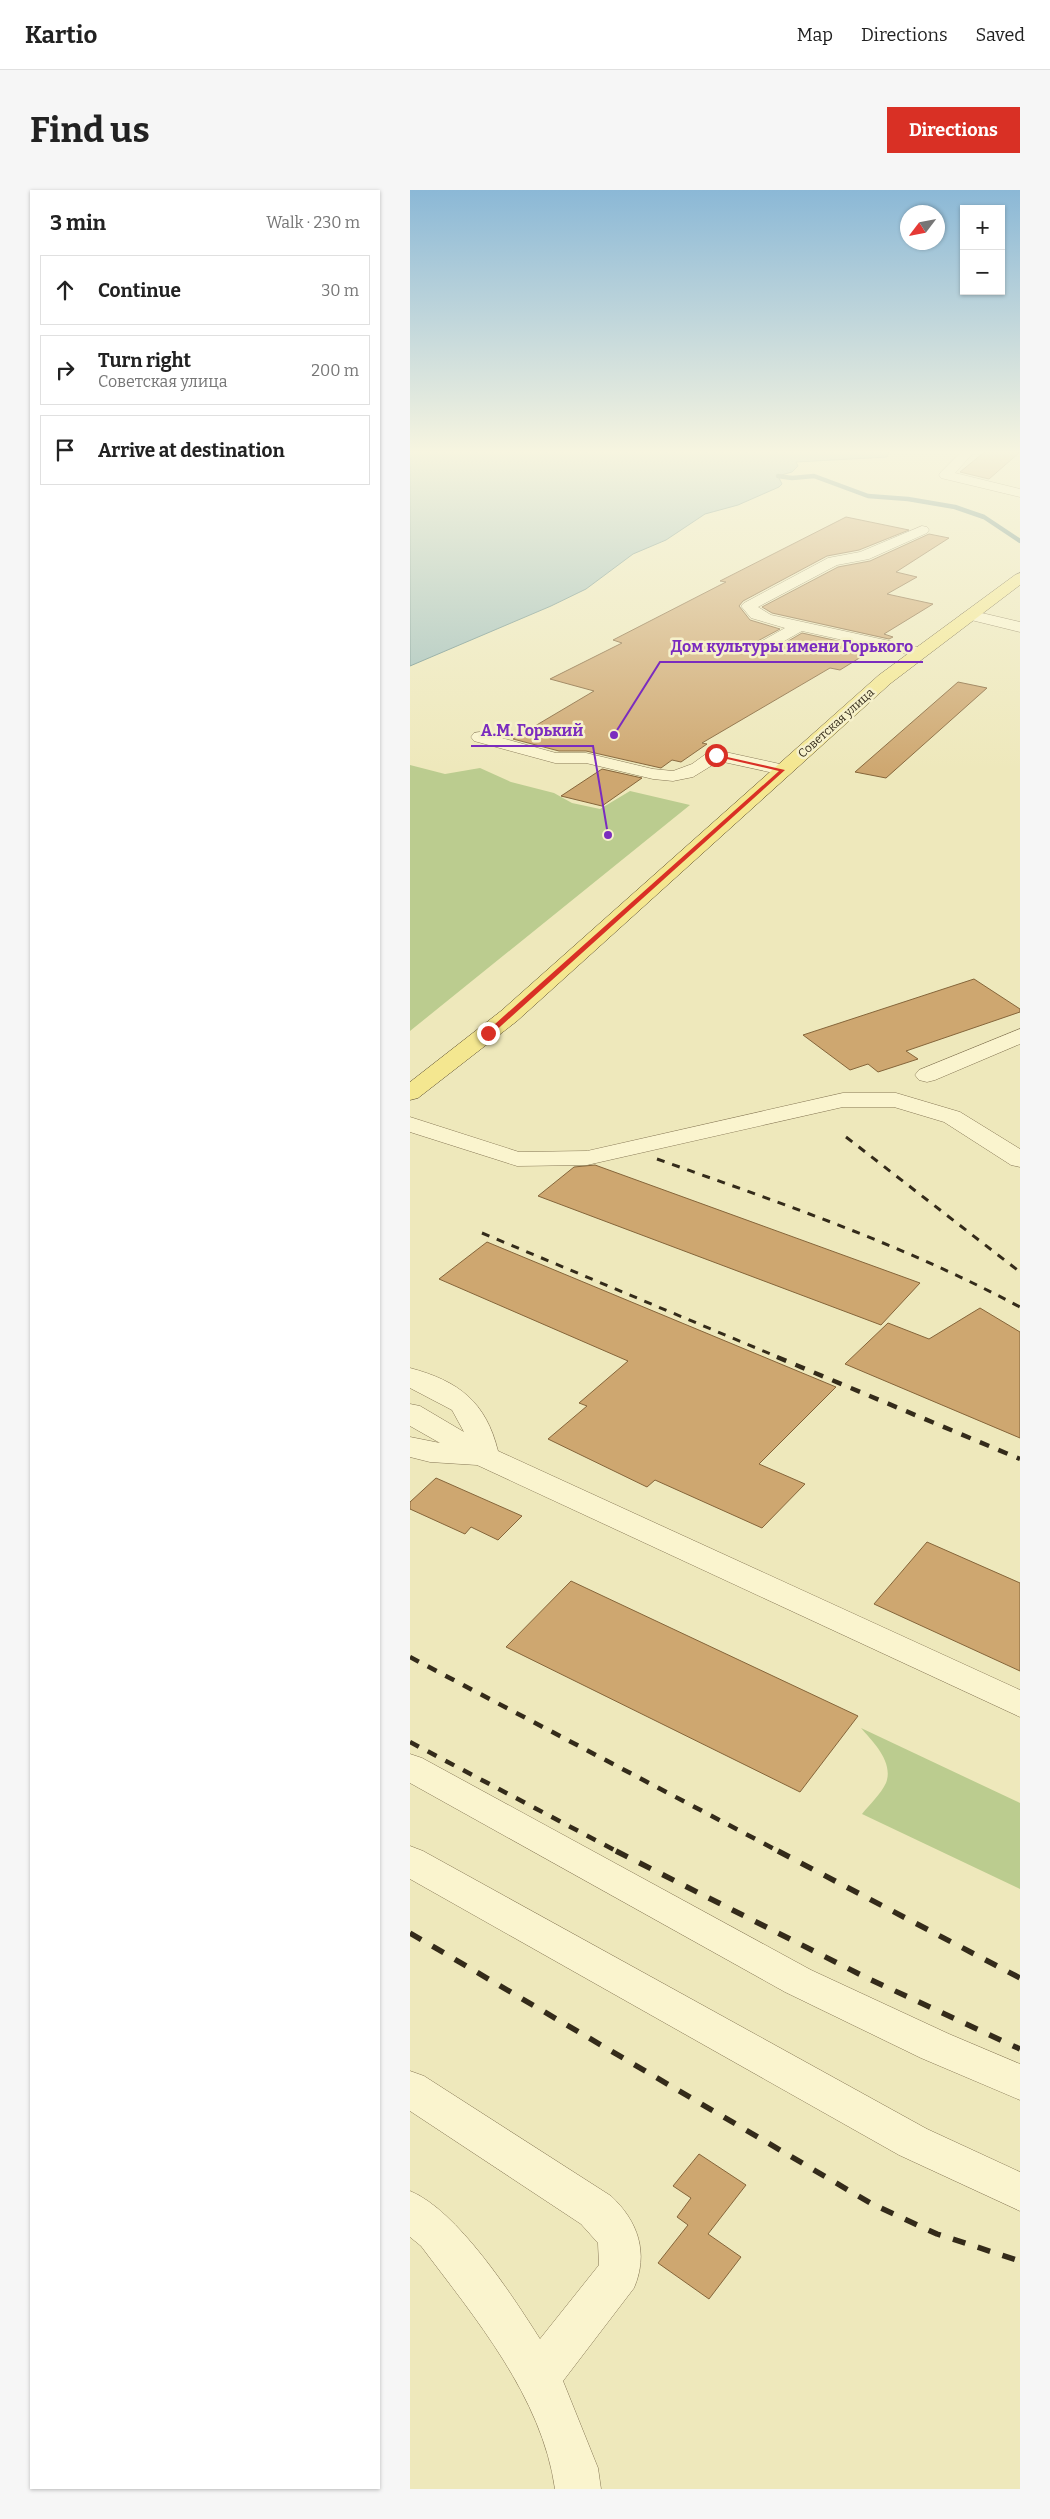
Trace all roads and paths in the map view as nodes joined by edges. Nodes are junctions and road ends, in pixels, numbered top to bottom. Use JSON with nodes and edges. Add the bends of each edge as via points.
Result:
{"nodes":[{"id":1,"x":856,"y":557,"type":"edge"},
{"id":2,"x":1017,"y":582,"type":"edge"},
{"id":3,"x":969,"y":615,"type":"junction"},
{"id":4,"x":800,"y":626,"type":"junction"},
{"id":5,"x":1020,"y":627,"type":"edge"},
{"id":6,"x":759,"y":649,"type":"dead end"},
{"id":7,"x":920,"y":652,"type":"junction"},
{"id":8,"x":480,"y":737,"type":"dead end"},
{"id":9,"x":783,"y":770,"type":"junction"},
{"id":10,"x":1020,"y":1036,"type":"edge"},
{"id":11,"x":927,"y":1075,"type":"dead end"},
{"id":12,"x":410,"y":1093,"type":"edge"},
{"id":13,"x":410,"y":1124,"type":"edge"},
{"id":14,"x":1020,"y":1160,"type":"edge"},
{"id":15,"x":410,"y":1377,"type":"edge"},
{"id":16,"x":410,"y":1413,"type":"edge"},
{"id":17,"x":410,"y":1447,"type":"edge"},
{"id":18,"x":485,"y":1457,"type":"junction"},
{"id":19,"x":1020,"y":1704,"type":"edge"},
{"id":20,"x":410,"y":1767,"type":"edge"},
{"id":21,"x":410,"y":1861,"type":"edge"},
{"id":22,"x":1020,"y":2082,"type":"edge"},
{"id":23,"x":410,"y":2089,"type":"edge"},
{"id":24,"x":1020,"y":2192,"type":"edge"},
{"id":25,"x":410,"y":2211,"type":"edge"},
{"id":26,"x":538,"y":2376,"type":"junction"},
{"id":27,"x":578,"y":2489,"type":"edge"}],
"edges":[{"from":1,"to":4,"type":"street","via":[[833,561],[749,606],[766,619]]},
{"from":2,"to":3,"type":"main road","name":"Советская улица"},
{"from":3,"to":5,"type":"street"},
{"from":3,"to":7,"type":"main road","name":"Советская улица"},
{"from":4,"to":6,"type":"street"},
{"from":4,"to":7,"type":"street"},
{"from":7,"to":9,"type":"main road","name":"Советская улица"},
{"from":8,"to":9,"type":"street","via":[[555,758],[586,758],[653,774],[673,776],[687,773],[722,751]]},
{"from":9,"to":12,"type":"main road","name":"Советская улица","via":[[502,1022]]},
{"from":10,"to":11,"type":"street"},
{"from":13,"to":14,"type":"street","via":[[517,1159],[587,1158],[843,1100],[896,1100],[952,1117]]},
{"from":15,"to":18,"type":"street","via":[[452,1396],[465,1406],[479,1428]]},
{"from":16,"to":18,"type":"street"},
{"from":17,"to":18,"type":"street"},
{"from":18,"to":19,"type":"street"},
{"from":20,"to":22,"type":"street","via":[[798,1981]]},
{"from":21,"to":24,"type":"street","via":[[913,2142]]},
{"from":23,"to":26,"type":"street","via":[[596,2210],[611,2223],[618,2238],[622,2256],[619,2273]]},
{"from":25,"to":26,"type":"street","via":[[436,2232],[503,2320]]},
{"from":26,"to":27,"type":"street","via":[[575,2468]]}]}
